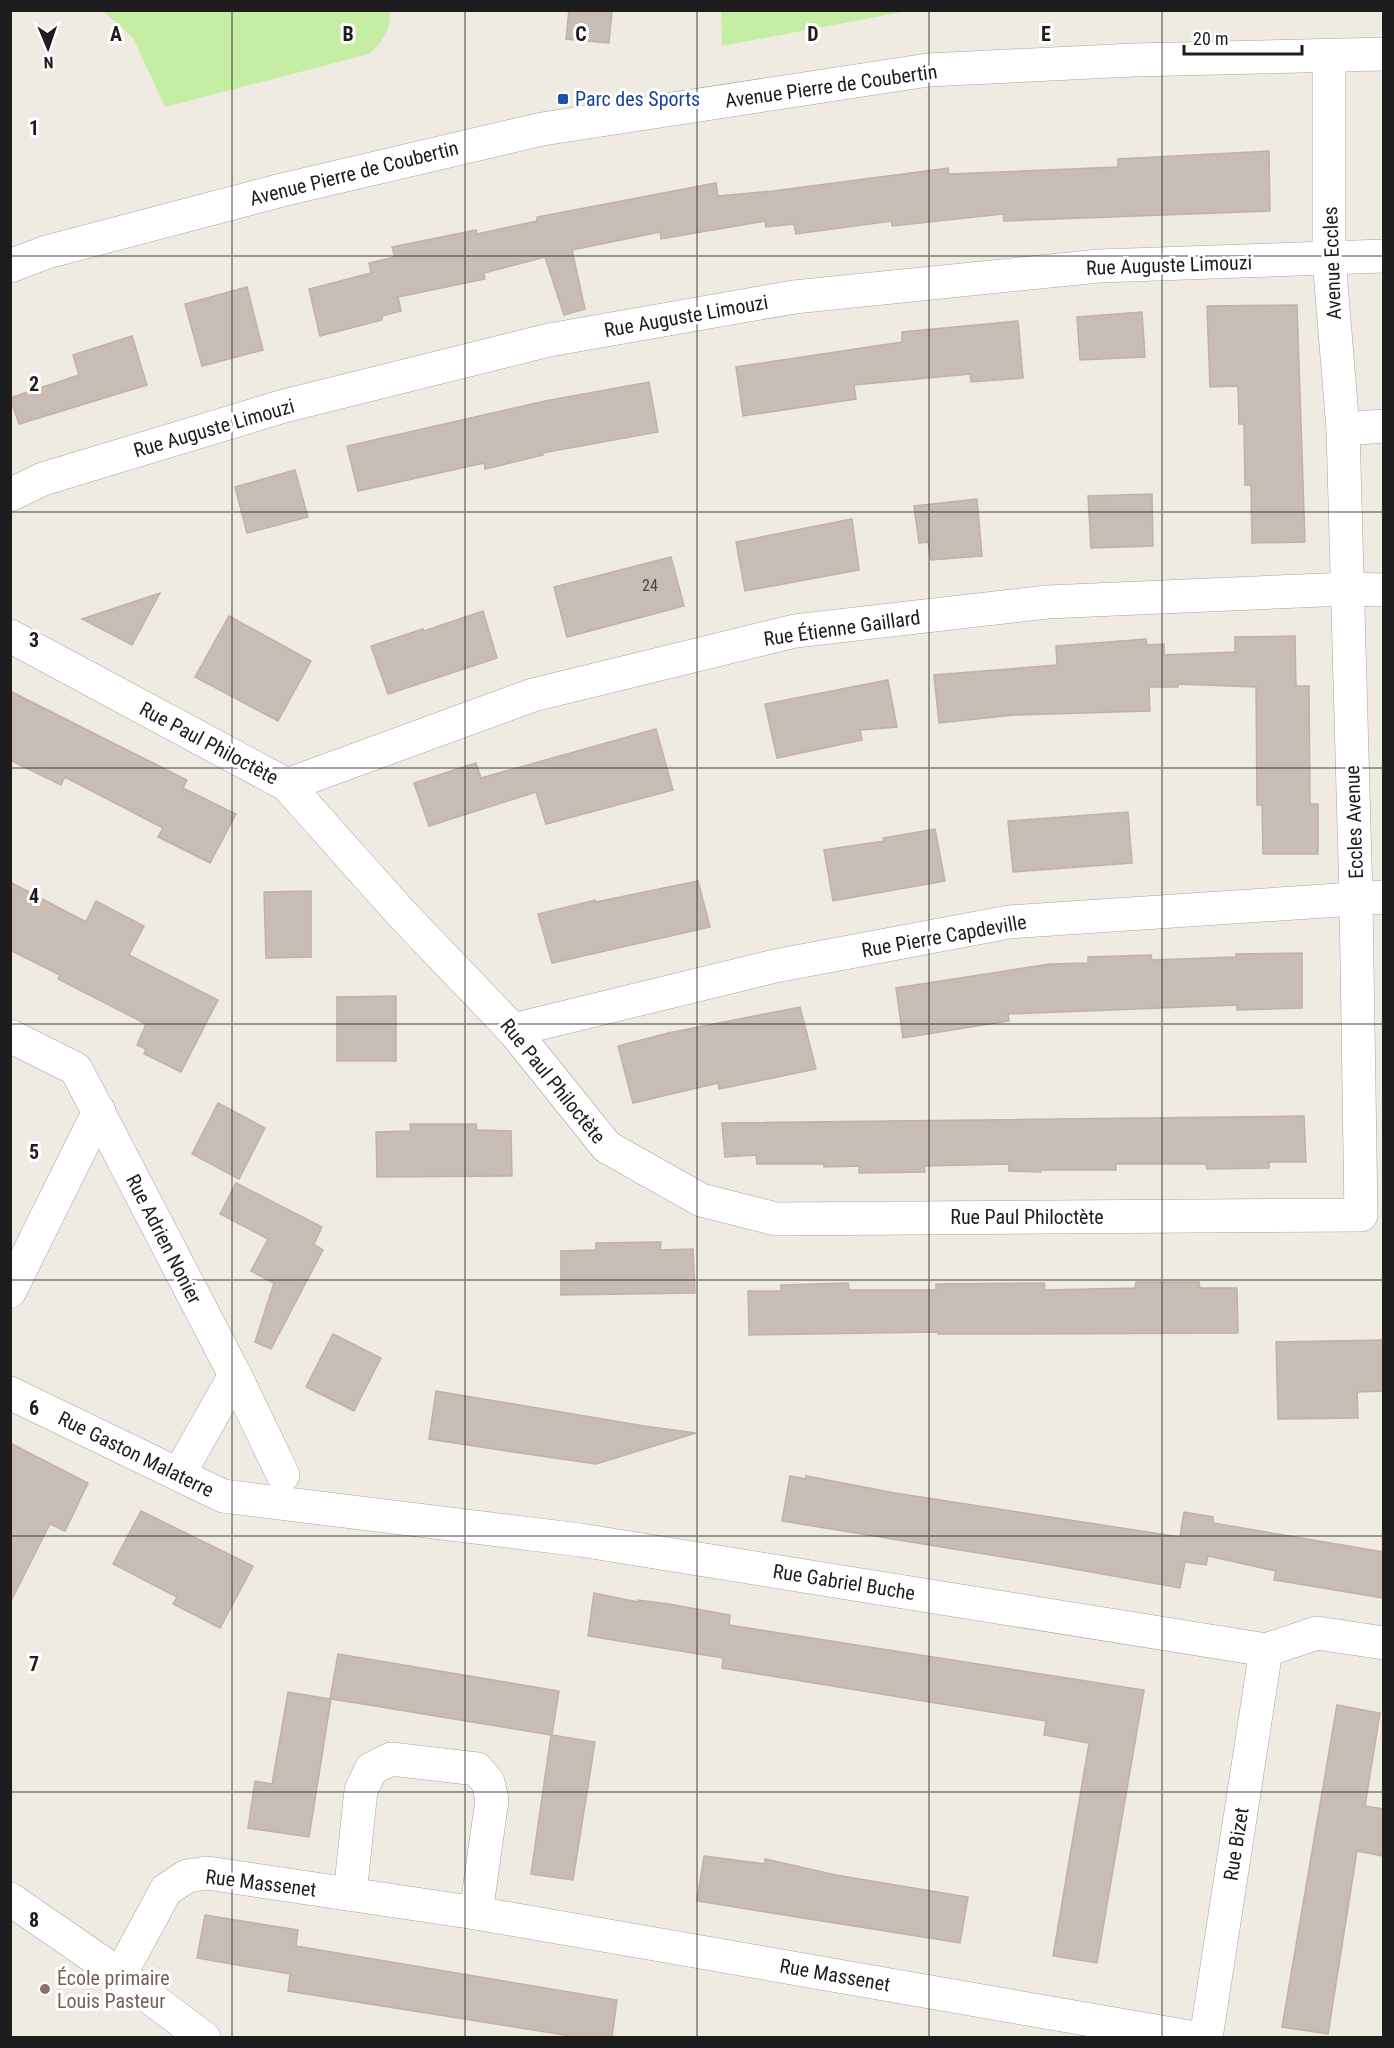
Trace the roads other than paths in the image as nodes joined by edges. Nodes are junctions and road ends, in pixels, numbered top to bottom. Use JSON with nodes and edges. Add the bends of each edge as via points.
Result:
{"nodes":[{"id":1,"x":1383,"y":54,"type":"edge"},
{"id":2,"x":1329,"y":56,"type":"junction"},
{"id":3,"x":1383,"y":256,"type":"edge"},
{"id":4,"x":1329,"y":259,"type":"junction"},
{"id":5,"x":10,"y":266,"type":"edge"},
{"id":6,"x":1383,"y":426,"type":"edge"},
{"id":7,"x":1343,"y":429,"type":"junction"},
{"id":8,"x":10,"y":495,"type":"edge"},
{"id":9,"x":1347,"y":589,"type":"junction"},
{"id":10,"x":1383,"y":590,"type":"edge"},
{"id":11,"x":10,"y":636,"type":"edge"},
{"id":12,"x":287,"y":785,"type":"junction"},
{"id":13,"x":1370,"y":898,"type":"edge"},
{"id":14,"x":513,"y":1030,"type":"junction"},
{"id":15,"x":10,"y":1036,"type":"edge"},
{"id":16,"x":99,"y":1111,"type":"junction"},
{"id":17,"x":1361,"y":1215,"type":"joint"},
{"id":18,"x":10,"y":1291,"type":"edge"},
{"id":19,"x":234,"y":1375,"type":"junction"},
{"id":20,"x":10,"y":1393,"type":"edge"},
{"id":21,"x":178,"y":1474,"type":"junction"},
{"id":22,"x":283,"y":1475,"type":"dead end"},
{"id":23,"x":302,"y":1507,"type":"joint"},
{"id":24,"x":1383,"y":1643,"type":"edge"},
{"id":25,"x":1266,"y":1650,"type":"junction"},
{"id":26,"x":350,"y":1894,"type":"junction"},
{"id":27,"x":10,"y":1899,"type":"edge"},
{"id":28,"x":476,"y":1913,"type":"junction"},
{"id":29,"x":120,"y":1976,"type":"junction"},
{"id":30,"x":204,"y":2037,"type":"edge"},
{"id":31,"x":1195,"y":2037,"type":"edge"},
{"id":32,"x":1206,"y":2037,"type":"edge"}],
"edges":[{"from":1,"to":2,"type":"street","name":"Avenue Pierre de Coubertin"},
{"from":2,"to":4,"type":"street","name":"Avenue Eccles"},
{"from":2,"to":5,"type":"street","name":"Avenue Pierre de Coubertin","via":[[928,70],[542,129],[282,190],[47,252]]},
{"from":3,"to":4,"type":"street","name":"Rue Auguste Limouzi"},
{"from":4,"to":7,"type":"street","name":"Avenue Eccles"},
{"from":4,"to":8,"type":"street","name":"Rue Auguste Limouzi","via":[[1099,266],[794,297],[549,340],[284,406],[43,479]]},
{"from":6,"to":7,"type":"street"},
{"from":7,"to":9,"type":"street","name":"Eccles Avenue"},
{"from":9,"to":10,"type":"street","name":"Rue Étienne Gaillard"},
{"from":9,"to":12,"type":"street","name":"Rue Étienne Gaillard","via":[[1047,602],[795,631],[532,695]]},
{"from":9,"to":13,"type":"street","name":"Eccles Avenue"},
{"from":11,"to":12,"type":"street","name":"Rue Paul Philoctète"},
{"from":12,"to":14,"type":"street","name":"Rue Paul Philoctète"},
{"from":13,"to":14,"type":"street","name":"Rue Pierre Capdeville","via":[[1009,922],[775,966]]},
{"from":13,"to":17,"type":"street","name":"Eccles Avenue"},
{"from":14,"to":17,"type":"street","name":"Rue Paul Philoctète","via":[[607,1147],[701,1200],[776,1219]]},
{"from":15,"to":16,"type":"street","name":"Rue Adrien Nonier","via":[[76,1069]]},
{"from":16,"to":18,"type":"street"},
{"from":16,"to":19,"type":"street","name":"Rue Adrien Nonier"},
{"from":19,"to":21,"type":"street"},
{"from":19,"to":22,"type":"street","name":"Rue Adrien Nonier"},
{"from":20,"to":21,"type":"street","name":"Rue Gaston Malaterre"},
{"from":21,"to":23,"type":"street","name":"Rue Gaston Malaterre","via":[[223,1496]]},
{"from":23,"to":25,"type":"street","name":"Rue Gabriel Buche","via":[[580,1540]]},
{"from":24,"to":25,"type":"street","name":"Rue Gabriel Buche","via":[[1317,1633]]},
{"from":25,"to":32,"type":"street","name":"Rue Bizet"},
{"from":26,"to":28,"type":"street","name":"Rue Massenet"},
{"from":26,"to":28,"type":"street","via":[[361,1790],[372,1769],[391,1759],[477,1769],[488,1782],[492,1800]]},
{"from":26,"to":29,"type":"street","name":"Rue Massenet","via":[[207,1873],[187,1876],[166,1890]]},
{"from":27,"to":29,"type":"street"},
{"from":28,"to":31,"type":"street","name":"Rue Massenet"},
{"from":29,"to":30,"type":"street"}]}
